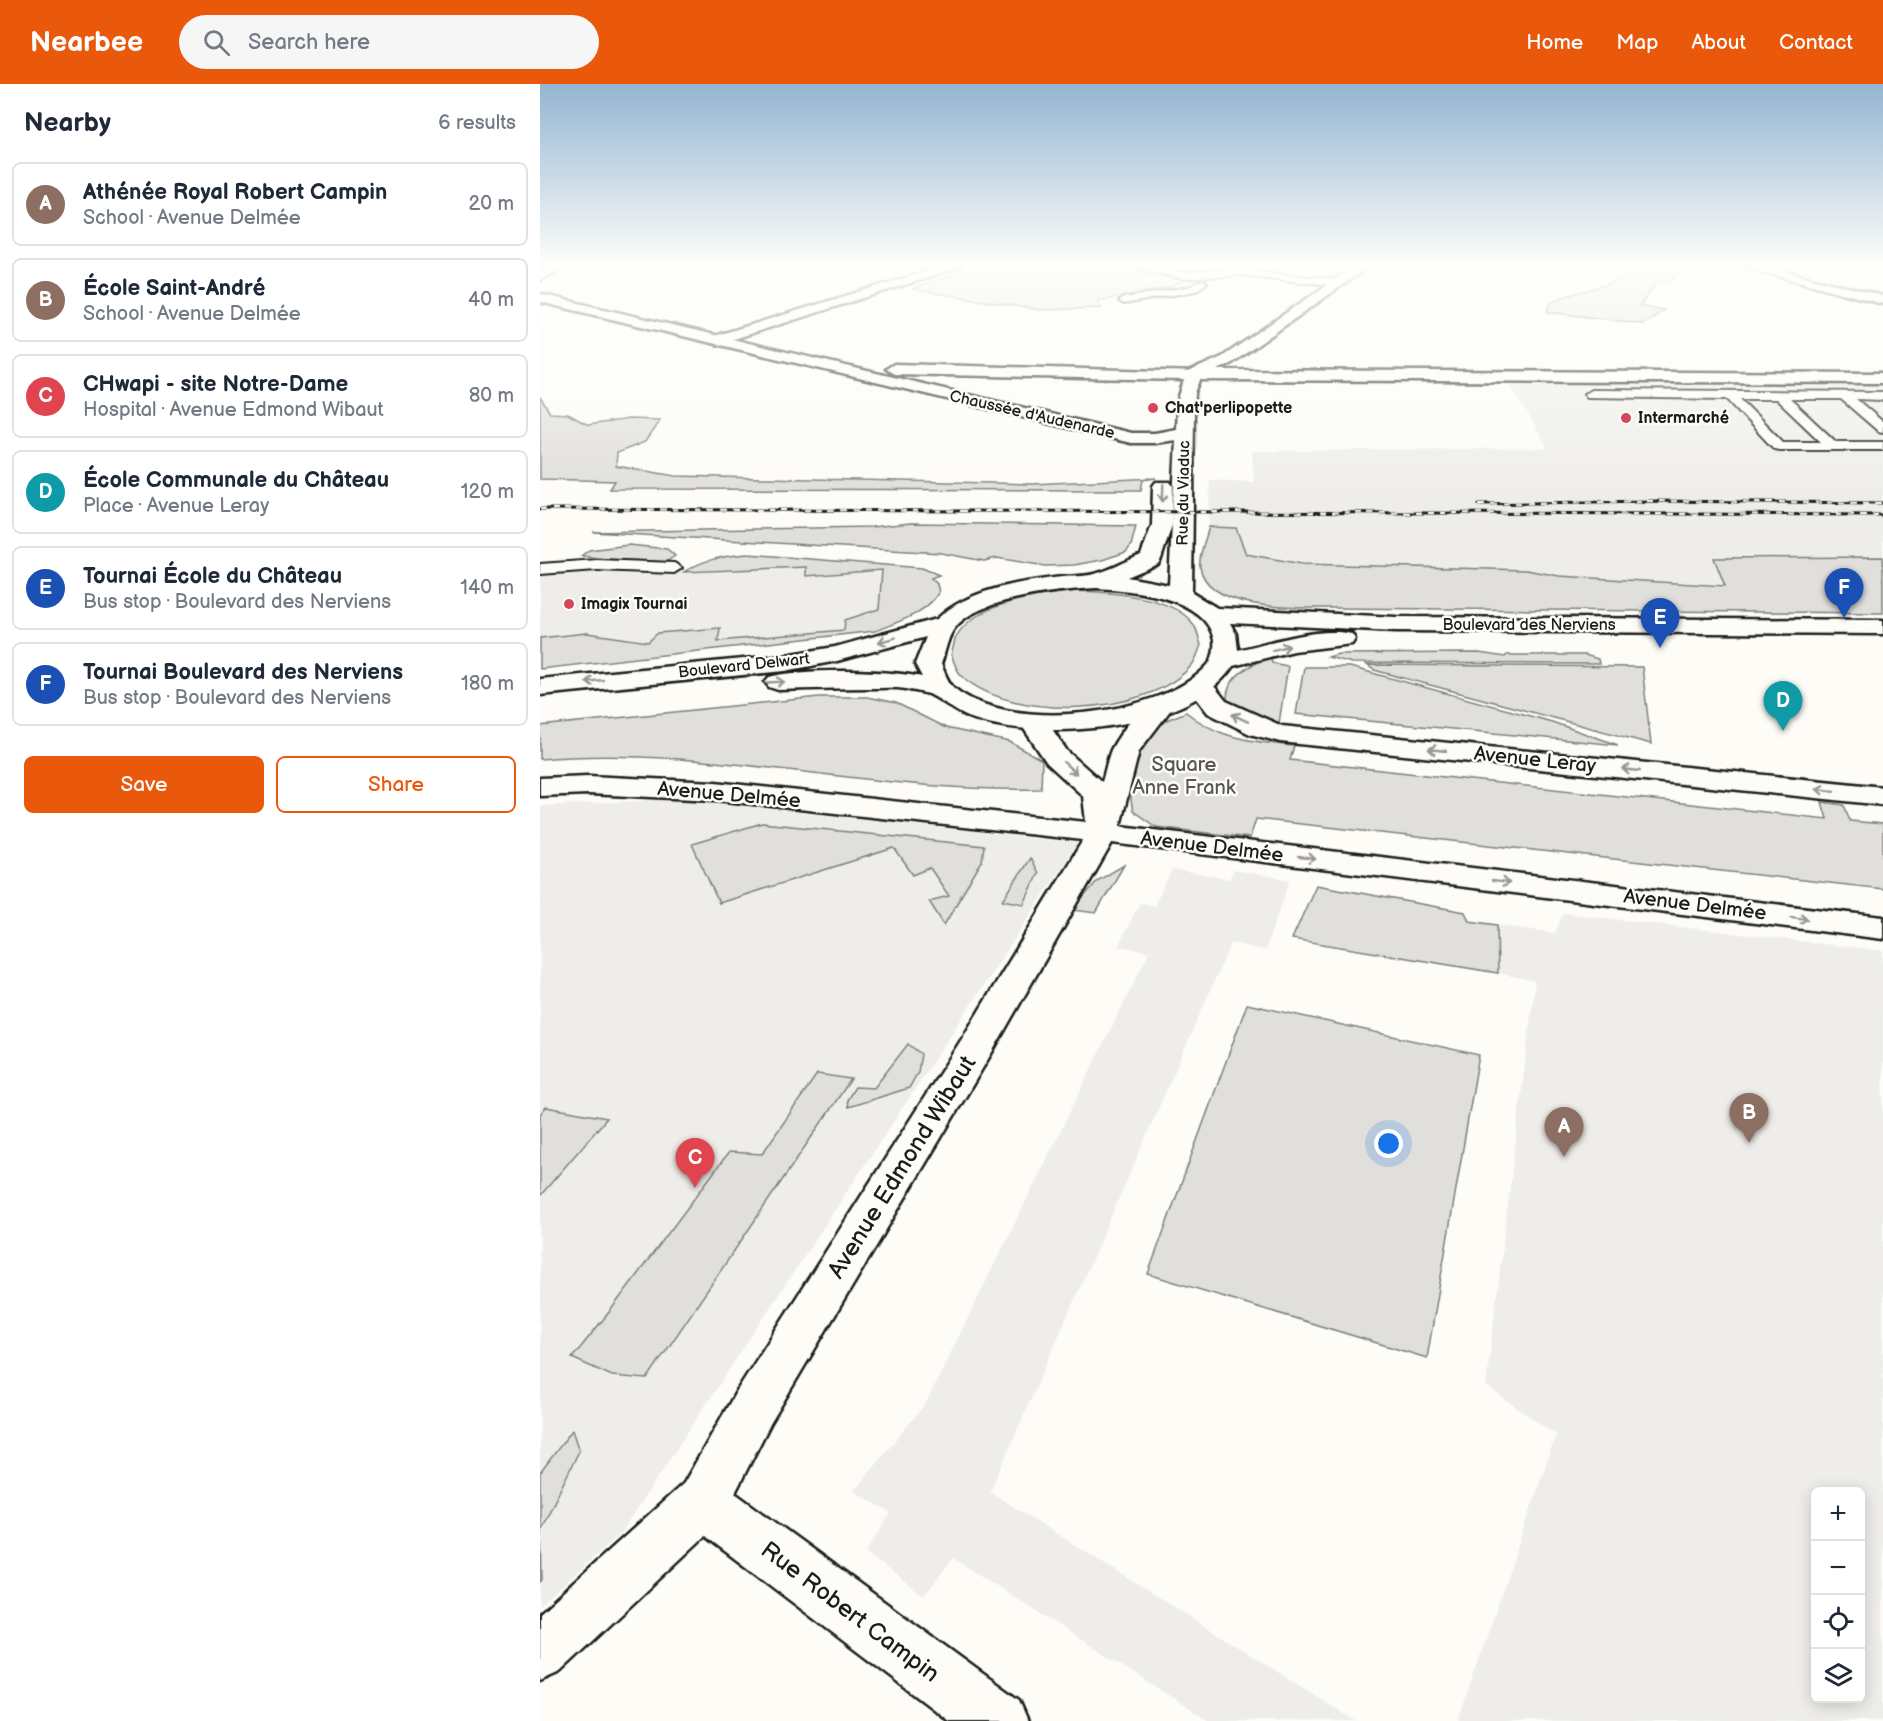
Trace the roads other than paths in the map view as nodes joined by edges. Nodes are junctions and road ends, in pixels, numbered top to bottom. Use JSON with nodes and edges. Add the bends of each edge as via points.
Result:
{"nodes":[{"id":1,"x":731,"y":343,"type":"edge"},
{"id":2,"x":1251,"y":343,"type":"edge"},
{"id":3,"x":841,"y":369,"type":"junction"},
{"id":4,"x":917,"y":369,"type":"junction"},
{"id":5,"x":1194,"y":375,"type":"junction"},
{"id":6,"x":1883,"y":378,"type":"edge"},
{"id":7,"x":898,"y":383,"type":"junction"},
{"id":8,"x":1591,"y":394,"type":"dead end"},
{"id":9,"x":1730,"y":395,"type":"junction"},
{"id":10,"x":1780,"y":396,"type":"junction"},
{"id":11,"x":1844,"y":396,"type":"junction"},
{"id":12,"x":1883,"y":396,"type":"edge"},
{"id":13,"x":1883,"y":428,"type":"edge"},
{"id":14,"x":1185,"y":433,"type":"junction"},
{"id":15,"x":1131,"y":438,"type":"junction"},
{"id":16,"x":1833,"y":446,"type":"junction"},
{"id":17,"x":1883,"y":446,"type":"edge"},
{"id":18,"x":540,"y":568,"type":"edge"},
{"id":19,"x":675,"y":568,"type":"dead end"},
{"id":20,"x":1096,"y":581,"type":"junction"},
{"id":21,"x":1180,"y":596,"type":"junction"},
{"id":22,"x":1212,"y":615,"type":"junction"},
{"id":23,"x":944,"y":624,"type":"junction"},
{"id":24,"x":1883,"y":625,"type":"edge"},
{"id":25,"x":1883,"y":642,"type":"edge"},
{"id":26,"x":1224,"y":662,"type":"junction"},
{"id":27,"x":540,"y":687,"type":"edge"},
{"id":28,"x":1201,"y":687,"type":"junction"},
{"id":29,"x":939,"y":689,"type":"junction"},
{"id":30,"x":540,"y":705,"type":"edge"},
{"id":31,"x":1159,"y":708,"type":"junction"},
{"id":32,"x":1034,"y":723,"type":"junction"},
{"id":33,"x":540,"y":787,"type":"edge"},
{"id":34,"x":1883,"y":796,"type":"edge"},
{"id":35,"x":1103,"y":834,"type":"junction"},
{"id":36,"x":1883,"y":928,"type":"edge"},
{"id":37,"x":703,"y":1502,"type":"junction"},
{"id":38,"x":540,"y":1652,"type":"edge"},
{"id":39,"x":998,"y":1721,"type":"edge"}],
"edges":[{"from":1,"to":3,"type":"main road","name":"Chaussée d'Audenarde"},
{"from":2,"to":5,"type":"main road"},
{"from":3,"to":4,"type":"main road","name":"Chaussée d'Audenarde"},
{"from":3,"to":7,"type":"main road","name":"Chaussée d'Audenarde"},
{"from":4,"to":5,"type":"main road","name":"Chaussée d'Audenarde"},
{"from":4,"to":7,"type":"main road","via":[[904,372]]},
{"from":5,"to":6,"type":"main road","name":"Chaussée d'Audenarde"},
{"from":5,"to":14,"type":"main road","name":"Rue du Viaduc","via":[[1186,388]]},
{"from":7,"to":15,"type":"main road","name":"Chaussée d'Audenarde"},
{"from":8,"to":9,"type":"lane"},
{"from":9,"to":10,"type":"lane"},
{"from":9,"to":16,"type":"lane","via":[[1779,446]]},
{"from":10,"to":11,"type":"lane"},
{"from":10,"to":16,"type":"lane"},
{"from":11,"to":12,"type":"lane"},
{"from":11,"to":13,"type":"lane"},
{"from":14,"to":15,"type":"main road"},
{"from":14,"to":21,"type":"main road","name":"Rue du Viaduc"},
{"from":15,"to":20,"type":"main road","name":"Rue du Viaduc","one_way":true,"via":[[1154,449],[1161,463],[1162,525],[1150,559]]},
{"from":16,"to":17,"type":"lane"},
{"from":18,"to":19,"type":"lane"},
{"from":20,"to":21,"type":"main road","via":[[1122,582]]},
{"from":20,"to":23,"type":"main road","name":"Boulevard Delwart","via":[[1016,591],[983,601]]},
{"from":21,"to":22,"type":"main road"},
{"from":22,"to":24,"type":"main road","name":"Boulevard des Nerviens","via":[[1355,623]]},
{"from":22,"to":26,"type":"main road","via":[[1223,629],[1228,645]]},
{"from":23,"to":27,"type":"main road","name":"Boulevard Delwart","one_way":true,"via":[[837,654],[785,663]]},
{"from":23,"to":29,"type":"main road","via":[[928,658],[929,674]]},
{"from":26,"to":25,"type":"main road","name":"Boulevard des Nerviens","one_way":true,"via":[[1311,641],[1372,637]]},
{"from":26,"to":28,"type":"main road"},
{"from":28,"to":31,"type":"main road"},
{"from":34,"to":28,"type":"main road","name":"Avenue Leray","one_way":true,"via":[[1280,734],[1217,707]]},
{"from":30,"to":29,"type":"main road","name":"Boulevard Delwart","one_way":true,"via":[[718,686],[829,680],[903,681]]},
{"from":29,"to":32,"type":"main road","name":"Boulevard Delwart","via":[[957,702],[991,715]]},
{"from":31,"to":32,"type":"main road","name":"Boulevard Delwart","via":[[1077,724]]},
{"from":31,"to":35,"type":"main road","name":"Avenue Edmond Wibaut","via":[[1125,751]]},
{"from":32,"to":35,"type":"main road","one_way":true,"via":[[1057,757],[1097,793]]},
{"from":33,"to":35,"type":"main road","name":"Avenue Delmée","via":[[588,785],[715,791]]},
{"from":35,"to":36,"type":"main road","name":"Avenue Delmée","one_way":true},
{"from":35,"to":37,"type":"main road","name":"Avenue Edmond Wibaut","via":[[753,1408]]},
{"from":37,"to":38,"type":"main road","name":"Avenue Edmond Wibaut"},
{"from":37,"to":39,"type":"main road","name":"Rue Robert Campin"}]}
